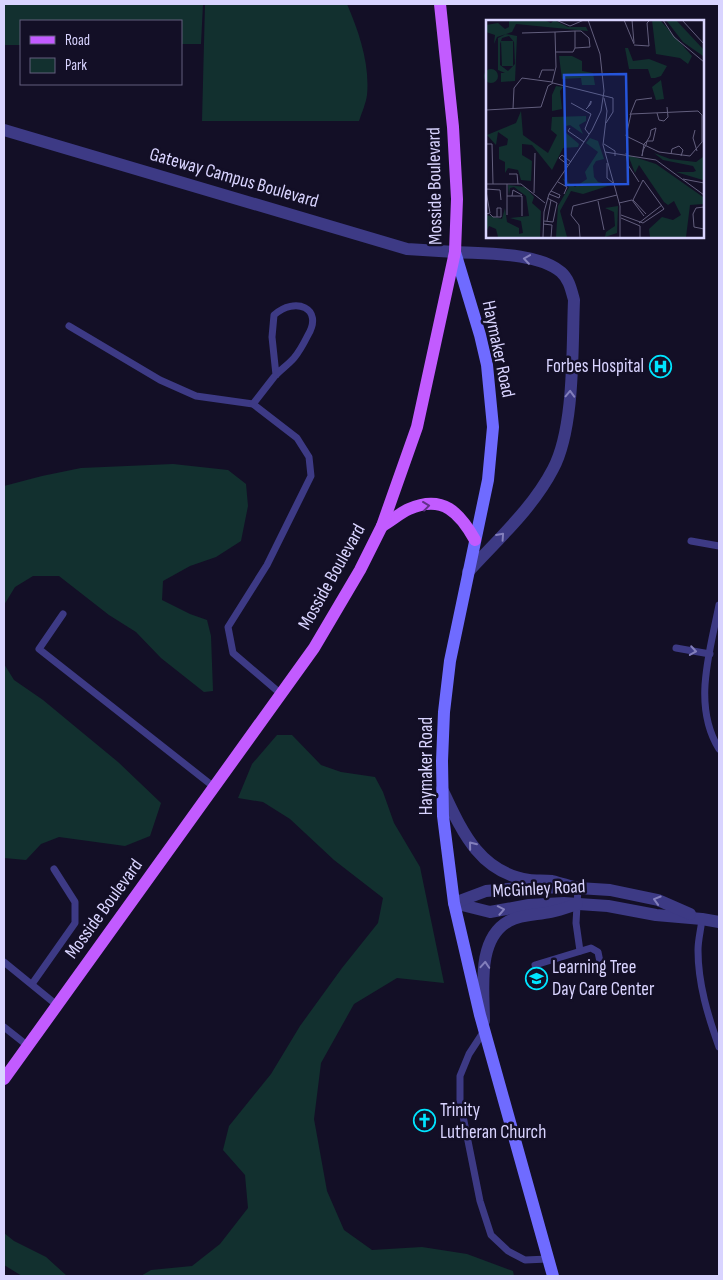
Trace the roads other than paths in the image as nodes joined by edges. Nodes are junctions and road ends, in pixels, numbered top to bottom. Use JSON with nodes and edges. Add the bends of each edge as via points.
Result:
{"nodes":[{"id":1,"x":440,"y":4,"type":"edge"},
{"id":2,"x":4,"y":130,"type":"edge"},
{"id":3,"x":455,"y":252,"type":"junction"},
{"id":4,"x":69,"y":326,"type":"dead end"},
{"id":5,"x":276,"y":375,"type":"junction"},
{"id":6,"x":252,"y":404,"type":"junction"},
{"id":7,"x":382,"y":526,"type":"junction"},
{"id":8,"x":475,"y":540,"type":"junction"},
{"id":9,"x":691,"y":542,"type":"dead end"},
{"id":10,"x":719,"y":546,"type":"edge"},
{"id":11,"x":468,"y":572,"type":"junction"},
{"id":12,"x":719,"y":605,"type":"edge"},
{"id":13,"x":63,"y":614,"type":"dead end"},
{"id":14,"x":676,"y":648,"type":"dead end"},
{"id":15,"x":710,"y":654,"type":"junction"},
{"id":16,"x":281,"y":694,"type":"junction"},
{"id":17,"x":719,"y":749,"type":"edge"},
{"id":18,"x":214,"y":787,"type":"junction"},
{"id":19,"x":442,"y":788,"type":"junction"},
{"id":20,"x":54,"y":869,"type":"dead end"},
{"id":21,"x":578,"y":888,"type":"junction"},
{"id":22,"x":454,"y":903,"type":"junction"},
{"id":23,"x":577,"y":904,"type":"junction"},
{"id":24,"x":702,"y":919,"type":"junction"},
{"id":25,"x":719,"y":922,"type":"edge"},
{"id":26,"x":580,"y":951,"type":"junction"},
{"id":27,"x":4,"y":962,"type":"edge"},
{"id":28,"x":600,"y":962,"type":"dead end"},
{"id":29,"x":534,"y":965,"type":"dead end"},
{"id":30,"x":32,"y":984,"type":"junction"},
{"id":31,"x":58,"y":1006,"type":"junction"},
{"id":32,"x":4,"y":1028,"type":"edge"},
{"id":33,"x":484,"y":1031,"type":"junction"},
{"id":34,"x":28,"y":1046,"type":"junction"},
{"id":35,"x":719,"y":1047,"type":"edge"},
{"id":36,"x":4,"y":1079,"type":"edge"},
{"id":37,"x":548,"y":1259,"type":"junction"},
{"id":38,"x":553,"y":1276,"type":"edge"}],
"edges":[{"from":1,"to":3,"type":"main road","name":"Mosside Boulevard","via":[[453,127],[457,199]]},
{"from":2,"to":3,"type":"street","name":"Gateway Campus Boulevard","via":[[407,248]]},
{"from":3,"to":7,"type":"main road","name":"Mosside Boulevard","via":[[417,427]]},
{"from":3,"to":8,"type":"main road","name":"Haymaker Road","via":[[487,365],[493,427],[488,480]]},
{"from":11,"to":3,"type":"street","name":"Gateway Campus Boulevard","one_way":true,"via":[[532,503],[554,468],[564,440],[569,406],[574,300],[570,284],[562,273],[537,260]]},
{"from":4,"to":6,"type":"lane","via":[[160,380],[196,396]]},
{"from":5,"to":5,"type":"lane","via":[[295,357],[310,333],[312,315],[307,308],[295,305],[282,307],[274,315],[272,337]]},
{"from":5,"to":6,"type":"lane"},
{"from":6,"to":16,"type":"lane","via":[[297,438],[309,457],[311,476],[267,565],[228,627],[233,653]]},
{"from":7,"to":8,"type":"main road","one_way":true,"via":[[409,509],[438,504],[460,516]]},
{"from":7,"to":16,"type":"main road","name":"Mosside Boulevard","via":[[314,648]]},
{"from":8,"to":11,"type":"main road","name":"Haymaker Road"},
{"from":9,"to":10,"type":"lane"},
{"from":11,"to":19,"type":"main road","name":"Haymaker Road","via":[[450,661],[444,712]]},
{"from":12,"to":15,"type":"lane"},
{"from":13,"to":18,"type":"lane","via":[[39,649]]},
{"from":14,"to":15,"type":"lane","one_way":true},
{"from":15,"to":17,"type":"lane","via":[[705,712]]},
{"from":16,"to":18,"type":"main road","name":"Mosside Boulevard"},
{"from":18,"to":31,"type":"main road","name":"Mosside Boulevard"},
{"from":21,"to":19,"type":"street","one_way":true,"via":[[512,876],[484,859],[462,830]]},
{"from":19,"to":22,"type":"main road","name":"Haymaker Road"},
{"from":20,"to":30,"type":"lane","via":[[75,902],[75,923]]},
{"from":21,"to":22,"type":"street","name":"McGinley Road","via":[[528,887],[486,891]]},
{"from":21,"to":23,"type":"lane"},
{"from":24,"to":21,"type":"street","name":"McGinley Road","one_way":true,"via":[[658,900],[610,890]]},
{"from":22,"to":23,"type":"street","name":"McGinley Road","one_way":true,"via":[[490,912],[529,905]]},
{"from":22,"to":33,"type":"main road","name":"Haymaker Road"},
{"from":23,"to":24,"type":"street","name":"McGinley Road"},
{"from":23,"to":26,"type":"lane"},
{"from":33,"to":23,"type":"street","one_way":true,"via":[[484,959],[498,931],[509,921]]},
{"from":24,"to":25,"type":"street","name":"McGinley Road"},
{"from":24,"to":35,"type":"lane","via":[[698,950],[701,981],[708,1017]]},
{"from":26,"to":28,"type":"lane","via":[[595,949]]},
{"from":26,"to":29,"type":"lane"},
{"from":27,"to":30,"type":"lane"},
{"from":30,"to":31,"type":"lane"},
{"from":31,"to":34,"type":"main road","name":"Mosside Boulevard"},
{"from":32,"to":34,"type":"lane"},
{"from":33,"to":37,"type":"main road","name":"Haymaker Road"},
{"from":33,"to":37,"type":"lane","via":[[468,1054],[460,1076],[460,1101],[480,1201],[491,1235],[508,1251],[525,1260]]},
{"from":34,"to":36,"type":"main road","name":"Mosside Boulevard"},
{"from":37,"to":38,"type":"main road","name":"Haymaker Road"}]}
